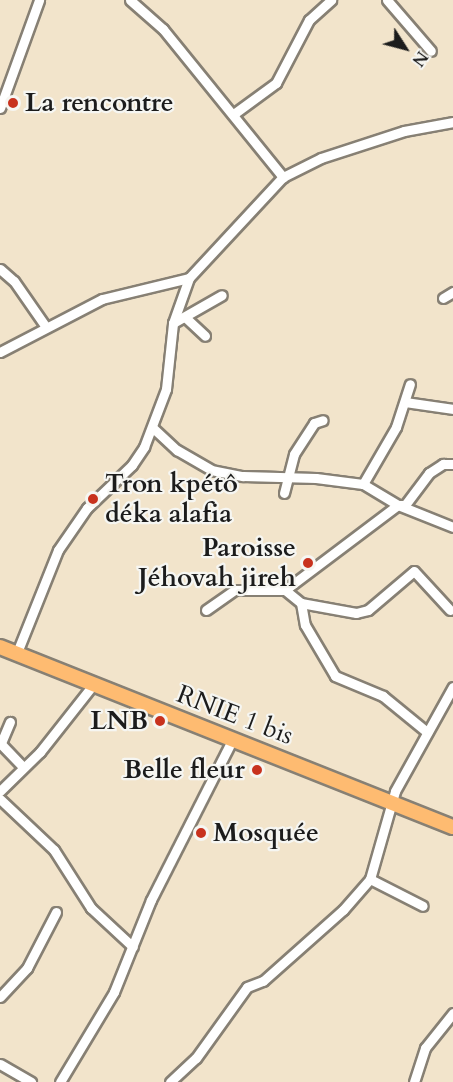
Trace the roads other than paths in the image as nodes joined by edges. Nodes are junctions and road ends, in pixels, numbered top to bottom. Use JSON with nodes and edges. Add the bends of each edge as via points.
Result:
{"nodes":[{"id":1,"x":39,"y":0,"type":"edge"},
{"id":2,"x":130,"y":0,"type":"edge"},
{"id":3,"x":331,"y":0,"type":"edge"},
{"id":4,"x":387,"y":0,"type":"edge"},
{"id":5,"x":431,"y":51,"type":"dead end"},
{"id":6,"x":0,"y":108,"type":"edge"},
{"id":7,"x":235,"y":114,"type":"junction"},
{"id":8,"x":453,"y":122,"type":"edge"},
{"id":9,"x":284,"y":177,"type":"junction"},
{"id":10,"x":0,"y":269,"type":"edge"},
{"id":11,"x":189,"y":278,"type":"junction"},
{"id":12,"x":453,"y":292,"type":"edge"},
{"id":13,"x":222,"y":295,"type":"dead end"},
{"id":14,"x":443,"y":298,"type":"dead end"},
{"id":15,"x":186,"y":318,"type":"junction"},
{"id":16,"x":172,"y":323,"type":"junction"},
{"id":17,"x":46,"y":327,"type":"junction"},
{"id":18,"x":205,"y":336,"type":"dead end"},
{"id":19,"x":0,"y":352,"type":"edge"},
{"id":20,"x":410,"y":384,"type":"dead end"},
{"id":21,"x":405,"y":402,"type":"junction"},
{"id":22,"x":453,"y":409,"type":"edge"},
{"id":23,"x":323,"y":420,"type":"dead end"},
{"id":24,"x":153,"y":428,"type":"junction"},
{"id":25,"x":453,"y":464,"type":"edge"},
{"id":26,"x":289,"y":478,"type":"junction"},
{"id":27,"x":363,"y":484,"type":"junction"},
{"id":28,"x":284,"y":493,"type":"dead end"},
{"id":29,"x":398,"y":505,"type":"junction"},
{"id":30,"x":453,"y":527,"type":"edge"},
{"id":31,"x":285,"y":590,"type":"junction"},
{"id":32,"x":301,"y":603,"type":"junction"},
{"id":33,"x":206,"y":610,"type":"dead end"},
{"id":34,"x":450,"y":610,"type":"dead end"},
{"id":35,"x":0,"y":647,"type":"edge"},
{"id":36,"x":16,"y":655,"type":"junction"},
{"id":37,"x":93,"y":686,"type":"junction"},
{"id":38,"x":453,"y":687,"type":"edge"},
{"id":39,"x":10,"y":722,"type":"dead end"},
{"id":40,"x":427,"y":732,"type":"junction"},
{"id":41,"x":232,"y":740,"type":"junction"},
{"id":42,"x":0,"y":743,"type":"edge"},
{"id":43,"x":22,"y":766,"type":"junction"},
{"id":44,"x":0,"y":791,"type":"edge"},
{"id":45,"x":0,"y":799,"type":"edge"},
{"id":46,"x":391,"y":802,"type":"junction"},
{"id":47,"x":453,"y":826,"type":"edge"},
{"id":48,"x":370,"y":879,"type":"junction"},
{"id":49,"x":423,"y":906,"type":"dead end"},
{"id":50,"x":56,"y":912,"type":"dead end"},
{"id":51,"x":133,"y":946,"type":"junction"},
{"id":52,"x":0,"y":997,"type":"edge"},
{"id":53,"x":453,"y":1013,"type":"edge"},
{"id":54,"x":0,"y":1064,"type":"edge"},
{"id":55,"x":31,"y":1082,"type":"edge"},
{"id":56,"x":60,"y":1082,"type":"edge"},
{"id":57,"x":170,"y":1082,"type":"edge"},
{"id":58,"x":414,"y":1082,"type":"edge"}],
"edges":[{"from":1,"to":6,"type":"street"},
{"from":2,"to":7,"type":"street","via":[[163,29]]},
{"from":3,"to":7,"type":"street","via":[[309,20],[276,83]]},
{"from":4,"to":5,"type":"street"},
{"from":7,"to":9,"type":"street"},
{"from":8,"to":9,"type":"street","via":[[404,131],[321,158]]},
{"from":9,"to":11,"type":"street"},
{"from":10,"to":17,"type":"street","via":[[14,281]]},
{"from":11,"to":16,"type":"street"},
{"from":11,"to":17,"type":"street","via":[[102,299]]},
{"from":12,"to":14,"type":"street"},
{"from":13,"to":15,"type":"street"},
{"from":15,"to":16,"type":"street"},
{"from":15,"to":18,"type":"street"},
{"from":16,"to":24,"type":"street","via":[[166,389]]},
{"from":17,"to":19,"type":"street"},
{"from":20,"to":21,"type":"street"},
{"from":21,"to":22,"type":"street"},
{"from":21,"to":27,"type":"street","via":[[396,428]]},
{"from":23,"to":26,"type":"street","via":[[314,423],[294,454]]},
{"from":24,"to":26,"type":"street","via":[[177,450],[211,470]]},
{"from":24,"to":36,"type":"street","via":[[132,465],[87,508],[58,550]]},
{"from":25,"to":29,"type":"street","via":[[442,464],[429,473],[409,502]]},
{"from":26,"to":27,"type":"street"},
{"from":26,"to":28,"type":"street"},
{"from":27,"to":29,"type":"street"},
{"from":29,"to":30,"type":"street"},
{"from":29,"to":31,"type":"street"},
{"from":31,"to":32,"type":"street"},
{"from":31,"to":33,"type":"street","via":[[236,590]]},
{"from":32,"to":34,"type":"street","via":[[356,613],[368,610],[414,572]]},
{"from":32,"to":40,"type":"street","via":[[306,625],[334,676],[383,696]]},
{"from":35,"to":36,"type":"main road","name":"RNIE 1 bis"},
{"from":36,"to":37,"type":"main road","name":"RNIE 1 bis"},
{"from":37,"to":41,"type":"main road","name":"RNIE 1 bis"},
{"from":37,"to":43,"type":"street","via":[[40,752]]},
{"from":38,"to":40,"type":"street"},
{"from":39,"to":42,"type":"street"},
{"from":40,"to":46,"type":"street"},
{"from":41,"to":46,"type":"main road","name":"RNIE 1 bis"},
{"from":41,"to":51,"type":"street","via":[[151,900]]},
{"from":42,"to":43,"type":"street"},
{"from":43,"to":44,"type":"street"},
{"from":45,"to":51,"type":"street","via":[[54,850],[91,908]]},
{"from":46,"to":47,"type":"main road","name":"RNIE 1 bis"},
{"from":46,"to":48,"type":"street","via":[[377,866]]},
{"from":48,"to":49,"type":"street"},
{"from":48,"to":57,"type":"street","via":[[343,910],[263,981],[247,987],[196,1058]]},
{"from":50,"to":52,"type":"street","via":[[27,968]]},
{"from":51,"to":56,"type":"street","via":[[114,992]]},
{"from":53,"to":58,"type":"street","via":[[425,1048]]},
{"from":54,"to":55,"type":"street"}]}
